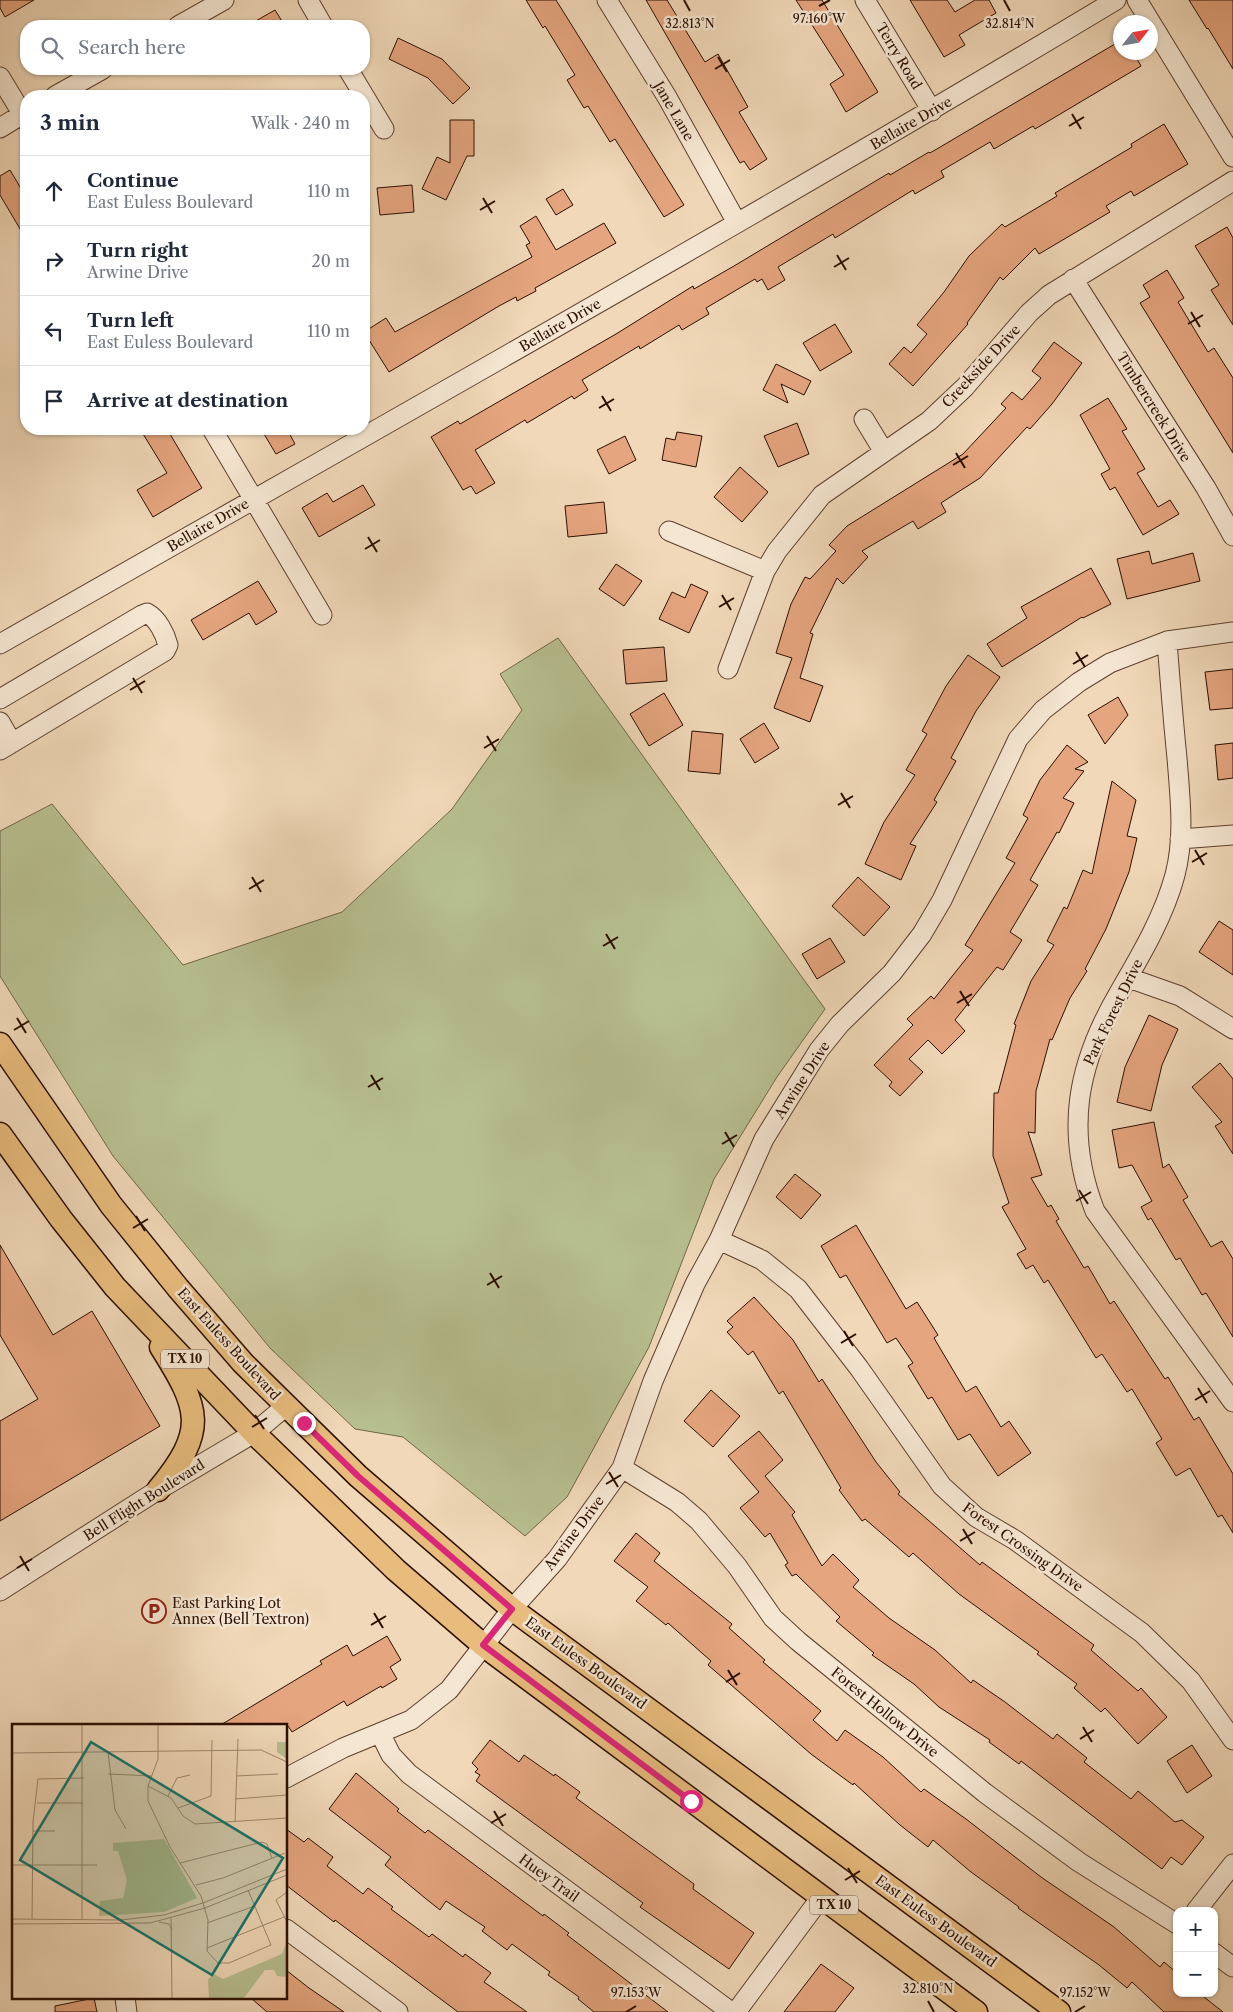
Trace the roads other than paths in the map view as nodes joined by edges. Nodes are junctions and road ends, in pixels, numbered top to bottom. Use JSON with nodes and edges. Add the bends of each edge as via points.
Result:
{"nodes":[{"id":1,"x":224,"y":0,"type":"edge"},
{"id":2,"x":308,"y":0,"type":"edge"},
{"id":3,"x":607,"y":0,"type":"edge"},
{"id":4,"x":865,"y":0,"type":"edge"},
{"id":5,"x":1116,"y":0,"type":"edge"},
{"id":6,"x":1137,"y":0,"type":"edge"},
{"id":7,"x":189,"y":20,"type":"edge"},
{"id":8,"x":320,"y":20,"type":"edge"},
{"id":9,"x":92,"y":75,"type":"edge"},
{"id":10,"x":352,"y":75,"type":"edge"},
{"id":11,"x":0,"y":77,"type":"edge"},
{"id":12,"x":66,"y":90,"type":"edge"},
{"id":13,"x":361,"y":90,"type":"edge"},
{"id":14,"x":370,"y":106,"type":"edge"},
{"id":15,"x":20,"y":108,"type":"edge"},
{"id":16,"x":932,"y":111,"type":"junction"},
{"id":17,"x":20,"y":118,"type":"edge"},
{"id":18,"x":0,"y":128,"type":"edge"},
{"id":19,"x":384,"y":129,"type":"dead end"},
{"id":20,"x":1233,"y":157,"type":"edge"},
{"id":21,"x":1233,"y":181,"type":"edge"},
{"id":22,"x":738,"y":223,"type":"junction"},
{"id":23,"x":1073,"y":279,"type":"junction"},
{"id":24,"x":864,"y":419,"type":"dead end"},
{"id":25,"x":370,"y":433,"type":"edge"},
{"id":26,"x":216,"y":435,"type":"edge"},
{"id":27,"x":366,"y":435,"type":"edge"},
{"id":28,"x":884,"y":452,"type":"junction"},
{"id":29,"x":254,"y":499,"type":"junction"},
{"id":30,"x":668,"y":531,"type":"dead end"},
{"id":31,"x":1233,"y":536,"type":"edge"},
{"id":32,"x":765,"y":571,"type":"junction"},
{"id":33,"x":322,"y":615,"type":"dead end"},
{"id":34,"x":1233,"y":632,"type":"edge"},
{"id":35,"x":1167,"y":641,"type":"junction"},
{"id":36,"x":0,"y":644,"type":"edge"},
{"id":37,"x":728,"y":669,"type":"dead end"},
{"id":38,"x":0,"y":699,"type":"edge"},
{"id":39,"x":0,"y":722,"type":"edge"},
{"id":40,"x":6,"y":746,"type":"edge"},
{"id":41,"x":1233,"y":835,"type":"edge"},
{"id":42,"x":1180,"y":839,"type":"junction"},
{"id":43,"x":1129,"y":978,"type":"junction"},
{"id":44,"x":1233,"y":1029,"type":"edge"},
{"id":45,"x":0,"y":1044,"type":"edge"},
{"id":46,"x":0,"y":1134,"type":"edge"},
{"id":47,"x":720,"y":1240,"type":"junction"},
{"id":48,"x":115,"y":1287,"type":"junction"},
{"id":49,"x":1233,"y":1402,"type":"edge"},
{"id":50,"x":286,"y":1406,"type":"junction"},
{"id":51,"x":254,"y":1433,"type":"junction"},
{"id":52,"x":622,"y":1468,"type":"junction"},
{"id":53,"x":158,"y":1490,"type":"junction"},
{"id":54,"x":0,"y":1591,"type":"edge"},
{"id":55,"x":512,"y":1609,"type":"junction"},
{"id":56,"x":483,"y":1645,"type":"junction"},
{"id":57,"x":380,"y":1733,"type":"junction"},
{"id":58,"x":1233,"y":1740,"type":"edge"},
{"id":59,"x":288,"y":1777,"type":"edge"},
{"id":60,"x":1233,"y":1864,"type":"edge"},
{"id":61,"x":822,"y":1896,"type":"junction"},
{"id":62,"x":1199,"y":1907,"type":"edge"},
{"id":63,"x":1173,"y":1921,"type":"edge"},
{"id":64,"x":288,"y":1930,"type":"edge"},
{"id":65,"x":1218,"y":1956,"type":"edge"},
{"id":66,"x":1233,"y":1967,"type":"edge"},
{"id":67,"x":398,"y":2012,"type":"edge"},
{"id":68,"x":730,"y":2012,"type":"edge"},
{"id":69,"x":736,"y":2012,"type":"edge"},
{"id":70,"x":976,"y":2012,"type":"edge"},
{"id":71,"x":1059,"y":2012,"type":"edge"}],
"edges":[{"from":1,"to":7,"type":"street"},
{"from":2,"to":8,"type":"street"},
{"from":3,"to":22,"type":"street","name":"Jane Lane"},
{"from":4,"to":16,"type":"street","name":"Terry Road"},
{"from":5,"to":16,"type":"street","name":"Bellaire Drive"},
{"from":6,"to":20,"type":"street"},
{"from":9,"to":12,"type":"street"},
{"from":10,"to":13,"type":"street"},
{"from":11,"to":15,"type":"street"},
{"from":14,"to":19,"type":"street"},
{"from":16,"to":22,"type":"street","name":"Bellaire Drive"},
{"from":17,"to":18,"type":"street"},
{"from":21,"to":23,"type":"street","name":"Creekside Drive"},
{"from":22,"to":25,"type":"street","name":"Bellaire Drive"},
{"from":23,"to":28,"type":"street","name":"Creekside Drive","via":[[1029,314],[965,387],[929,421]]},
{"from":23,"to":31,"type":"street","name":"Timbercreek Drive"},
{"from":24,"to":28,"type":"street"},
{"from":26,"to":29,"type":"street"},
{"from":27,"to":29,"type":"street","name":"Bellaire Drive"},
{"from":28,"to":32,"type":"street","name":"Creekside Drive","via":[[822,495]]},
{"from":29,"to":33,"type":"street"},
{"from":29,"to":36,"type":"street","name":"Bellaire Drive"},
{"from":30,"to":32,"type":"street"},
{"from":32,"to":37,"type":"street","name":"Creekside Drive"},
{"from":34,"to":35,"type":"street","name":"Arwine Drive"},
{"from":35,"to":42,"type":"street","name":"Park Forest Drive","via":[[1181,816]]},
{"from":35,"to":47,"type":"street","name":"Arwine Drive","via":[[1110,663],[1079,682],[1043,710],[1018,739],[942,900],[922,934],[892,973],[840,1024],[819,1050],[764,1139]]},
{"from":38,"to":40,"type":"street","via":[[147,613],[165,636],[168,645],[165,651]]},
{"from":39,"to":40,"type":"street"},
{"from":41,"to":42,"type":"street"},
{"from":42,"to":43,"type":"street","name":"Park Forest Drive","via":[[1175,874],[1163,909]]},
{"from":43,"to":44,"type":"street","via":[[1180,996]]},
{"from":43,"to":49,"type":"street","name":"Park Forest Drive","via":[[1090,1052],[1080,1089],[1078,1136],[1084,1182],[1095,1211]]},
{"from":45,"to":50,"type":"main road","name":"East Euless Boulevard","number":"TX 10","via":[[111,1205],[243,1363]]},
{"from":46,"to":48,"type":"main road","number":"TX 10"},
{"from":47,"to":52,"type":"street","name":"Arwine Drive","via":[[696,1284],[653,1381]]},
{"from":47,"to":58,"type":"street","name":"Forest Crossing Drive","via":[[762,1260],[798,1289],[859,1368],[942,1486],[976,1517],[1014,1540],[1142,1634],[1191,1681]]},
{"from":48,"to":51,"type":"main road","number":"TX 10"},
{"from":48,"to":53,"type":"main road","via":[[186,1387],[193,1410],[191,1440]]},
{"from":50,"to":51,"type":"street","name":"Bell Flight Boulevard"},
{"from":50,"to":55,"type":"main road","name":"East Euless Boulevard","number":"TX 10","via":[[358,1476]]},
{"from":51,"to":53,"type":"street","name":"Bell Flight Boulevard"},
{"from":51,"to":56,"type":"main road","number":"TX 10","via":[[396,1570]]},
{"from":52,"to":55,"type":"street","name":"Arwine Drive","via":[[557,1559]]},
{"from":52,"to":63,"type":"street","name":"Forest Hollow Drive","via":[[677,1502],[699,1522],[773,1618],[798,1641],[993,1798],[1079,1862]]},
{"from":53,"to":54,"type":"street","name":"Bell Flight Boulevard"},
{"from":55,"to":56,"type":"street","name":"Arwine Drive"},
{"from":55,"to":71,"type":"main road","name":"East Euless Boulevard","number":"TX 10"},
{"from":56,"to":57,"type":"street","name":"Arwine Drive","via":[[449,1690],[411,1720]]},
{"from":56,"to":61,"type":"main road","number":"TX 10"},
{"from":57,"to":59,"type":"street","name":"Arwine Drive"},
{"from":57,"to":68,"type":"street","name":"Huey Trail","via":[[391,1755],[408,1774]]},
{"from":60,"to":62,"type":"street"},
{"from":61,"to":69,"type":"street"},
{"from":61,"to":70,"type":"main road","number":"TX 10"},
{"from":64,"to":67,"type":"street"},
{"from":65,"to":66,"type":"street"}]}
